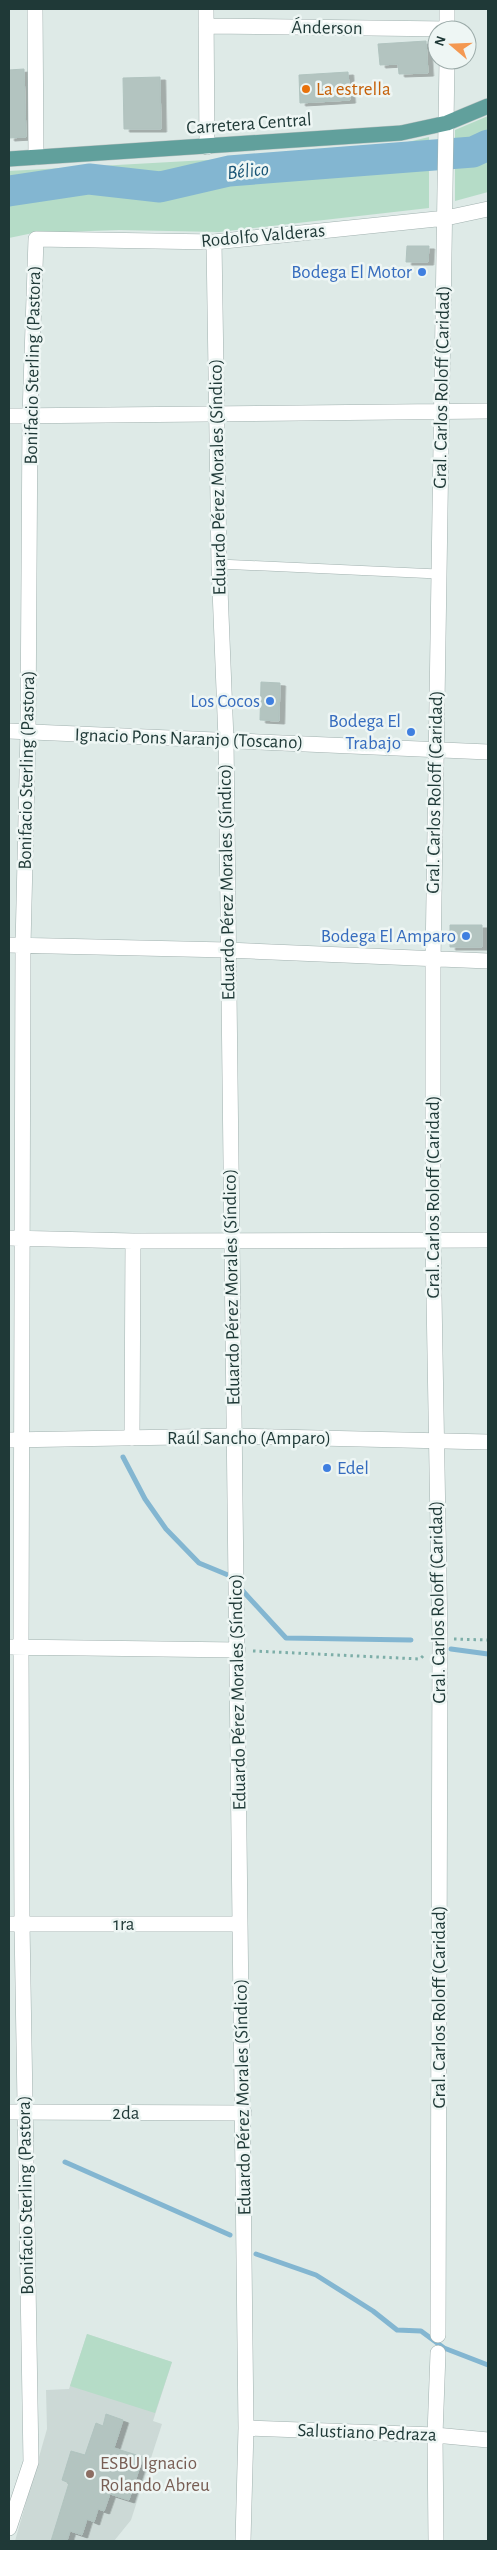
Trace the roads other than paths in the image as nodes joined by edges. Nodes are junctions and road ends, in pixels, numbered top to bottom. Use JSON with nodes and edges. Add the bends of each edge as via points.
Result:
{"nodes":[{"id":1,"x":35,"y":9,"type":"edge"},
{"id":2,"x":206,"y":9,"type":"edge"},
{"id":3,"x":206,"y":26,"type":"junction"},
{"id":4,"x":427,"y":30,"type":"edge"},
{"id":5,"x":447,"y":70,"type":"edge"},
{"id":6,"x":488,"y":106,"type":"edge"},
{"id":7,"x":447,"y":128,"type":"junction"},
{"id":8,"x":207,"y":147,"type":"junction"},
{"id":9,"x":36,"y":157,"type":"junction"},
{"id":10,"x":9,"y":159,"type":"edge"},
{"id":11,"x":488,"y":209,"type":"edge"},
{"id":12,"x":446,"y":218,"type":"junction"},
{"id":13,"x":36,"y":239,"type":"joint"},
{"id":14,"x":214,"y":242,"type":"junction"},
{"id":15,"x":488,"y":411,"type":"edge"},
{"id":16,"x":442,"y":413,"type":"junction"},
{"id":17,"x":217,"y":414,"type":"junction"},
{"id":18,"x":30,"y":415,"type":"junction"},
{"id":19,"x":9,"y":416,"type":"edge"},
{"id":20,"x":219,"y":564,"type":"junction"},
{"id":21,"x":438,"y":574,"type":"junction"},
{"id":22,"x":9,"y":731,"type":"edge"},
{"id":23,"x":28,"y":732,"type":"junction"},
{"id":24,"x":226,"y":740,"type":"junction"},
{"id":25,"x":435,"y":749,"type":"junction"},
{"id":26,"x":488,"y":752,"type":"edge"},
{"id":27,"x":16,"y":946,"type":"edge"},
{"id":28,"x":227,"y":950,"type":"junction"},
{"id":29,"x":433,"y":960,"type":"junction"},
{"id":30,"x":488,"y":961,"type":"edge"},
{"id":31,"x":16,"y":1238,"type":"edge"},
{"id":32,"x":432,"y":1239,"type":"junction"},
{"id":33,"x":232,"y":1240,"type":"junction"},
{"id":34,"x":488,"y":1240,"type":"edge"},
{"id":35,"x":133,"y":1241,"type":"junction"},
{"id":36,"x":234,"y":1436,"type":"junction"},
{"id":37,"x":132,"y":1438,"type":"junction"},
{"id":38,"x":15,"y":1440,"type":"edge"},
{"id":39,"x":435,"y":1440,"type":"junction"},
{"id":40,"x":488,"y":1442,"type":"edge"},
{"id":41,"x":15,"y":1647,"type":"edge"},
{"id":42,"x":238,"y":1650,"type":"junction"},
{"id":43,"x":15,"y":1924,"type":"edge"},
{"id":44,"x":240,"y":1924,"type":"junction"},
{"id":45,"x":9,"y":2112,"type":"edge"},
{"id":46,"x":25,"y":2112,"type":"junction"},
{"id":47,"x":244,"y":2113,"type":"junction"},
{"id":48,"x":438,"y":2335,"type":"dead end"},
{"id":49,"x":438,"y":2353,"type":"dead end"},
{"id":50,"x":246,"y":2428,"type":"junction"},
{"id":51,"x":435,"y":2435,"type":"junction"},
{"id":52,"x":488,"y":2440,"type":"edge"},
{"id":53,"x":9,"y":2528,"type":"edge"},
{"id":54,"x":243,"y":2541,"type":"edge"},
{"id":55,"x":436,"y":2541,"type":"edge"}],
"edges":[{"from":1,"to":9,"type":"street"},
{"from":2,"to":3,"type":"street"},
{"from":3,"to":4,"type":"street","name":"Ánderson"},
{"from":3,"to":8,"type":"street"},
{"from":5,"to":7,"type":"street","name":"Gral. Carlos Roloff (Caridad)"},
{"from":6,"to":7,"type":"main road","name":"Carretera Central"},
{"from":7,"to":8,"type":"main road","name":"Carretera Central"},
{"from":7,"to":12,"type":"street","name":"Gral. Carlos Roloff (Caridad)"},
{"from":8,"to":9,"type":"main road","name":"Carretera Central"},
{"from":9,"to":10,"type":"main road","name":"Carretera Central"},
{"from":11,"to":12,"type":"street","name":"Rodolfo Valderas"},
{"from":12,"to":14,"type":"street","name":"Rodolfo Valderas"},
{"from":12,"to":16,"type":"street","name":"Gral. Carlos Roloff (Caridad)"},
{"from":13,"to":14,"type":"street","name":"Rodolfo Valderas"},
{"from":13,"to":18,"type":"street","name":"Bonifacio Sterling (Pastora)"},
{"from":14,"to":17,"type":"street","name":"Eduardo Pérez Morales (Síndico)"},
{"from":15,"to":16,"type":"street"},
{"from":16,"to":17,"type":"street"},
{"from":16,"to":21,"type":"street","name":"Gral. Carlos Roloff (Caridad)"},
{"from":17,"to":18,"type":"street"},
{"from":17,"to":20,"type":"street","name":"Eduardo Pérez Morales (Síndico)"},
{"from":18,"to":19,"type":"street"},
{"from":18,"to":23,"type":"street","name":"Bonifacio Sterling (Pastora)"},
{"from":20,"to":21,"type":"lane"},
{"from":20,"to":24,"type":"street","name":"Eduardo Pérez Morales (Síndico)"},
{"from":21,"to":25,"type":"street","name":"Gral. Carlos Roloff (Caridad)"},
{"from":22,"to":23,"type":"street","name":"Ignacio Pons Naranjo (Toscano)"},
{"from":23,"to":24,"type":"street","name":"Ignacio Pons Naranjo (Toscano)"},
{"from":23,"to":27,"type":"street","name":"Bonifacio Sterling (Pastora)"},
{"from":24,"to":25,"type":"street","name":"Ignacio Pons Naranjo (Toscano)"},
{"from":24,"to":28,"type":"street","name":"Eduardo Pérez Morales (Síndico)"},
{"from":25,"to":26,"type":"street","name":"Ignacio Pons Naranjo (Toscano)"},
{"from":25,"to":29,"type":"street","name":"Gral. Carlos Roloff (Caridad)"},
{"from":27,"to":28,"type":"street"},
{"from":27,"to":31,"type":"street","name":"Bonifacio Sterling (Pastora)"},
{"from":28,"to":29,"type":"street"},
{"from":28,"to":33,"type":"street","name":"Eduardo Pérez Morales (Síndico)"},
{"from":29,"to":30,"type":"street"},
{"from":29,"to":32,"type":"street","name":"Gral. Carlos Roloff (Caridad)"},
{"from":31,"to":35,"type":"street"},
{"from":31,"to":38,"type":"street","name":"Bonifacio Sterling (Pastora)"},
{"from":32,"to":33,"type":"street"},
{"from":32,"to":34,"type":"street"},
{"from":32,"to":39,"type":"street","name":"Gral. Carlos Roloff (Caridad)"},
{"from":33,"to":35,"type":"street"},
{"from":33,"to":36,"type":"street","name":"Eduardo Pérez Morales (Síndico)"},
{"from":35,"to":37,"type":"street"},
{"from":36,"to":37,"type":"street","name":"Raúl Sancho (Amparo)"},
{"from":36,"to":39,"type":"street","name":"Raúl Sancho (Amparo)"},
{"from":36,"to":42,"type":"street","name":"Eduardo Pérez Morales (Síndico)"},
{"from":37,"to":38,"type":"street","name":"Raúl Sancho (Amparo)"},
{"from":38,"to":41,"type":"street","name":"Bonifacio Sterling (Pastora)"},
{"from":39,"to":40,"type":"street","name":"Raúl Sancho (Amparo)"},
{"from":39,"to":48,"type":"street","name":"Gral. Carlos Roloff (Caridad)","via":[[440,1639]]},
{"from":41,"to":42,"type":"street"},
{"from":41,"to":43,"type":"street","name":"Bonifacio Sterling (Pastora)"},
{"from":42,"to":44,"type":"street","name":"Eduardo Pérez Morales (Síndico)"},
{"from":43,"to":44,"type":"street","name":"1ra"},
{"from":43,"to":46,"type":"street","name":"Bonifacio Sterling (Pastora)"},
{"from":44,"to":47,"type":"street","name":"Eduardo Pérez Morales (Síndico)"},
{"from":45,"to":46,"type":"street","name":"2da"},
{"from":46,"to":47,"type":"street","name":"2da"},
{"from":46,"to":53,"type":"street","name":"Bonifacio Sterling (Pastora)","via":[[31,2462]]},
{"from":47,"to":50,"type":"street","name":"Eduardo Pérez Morales (Síndico)"},
{"from":49,"to":51,"type":"street"},
{"from":50,"to":51,"type":"street","name":"Salustiano Pedraza"},
{"from":50,"to":54,"type":"street","name":"Eduardo Pérez Morales (Síndico)"},
{"from":51,"to":52,"type":"street","name":"Salustiano Pedraza"},
{"from":51,"to":55,"type":"street"}]}
